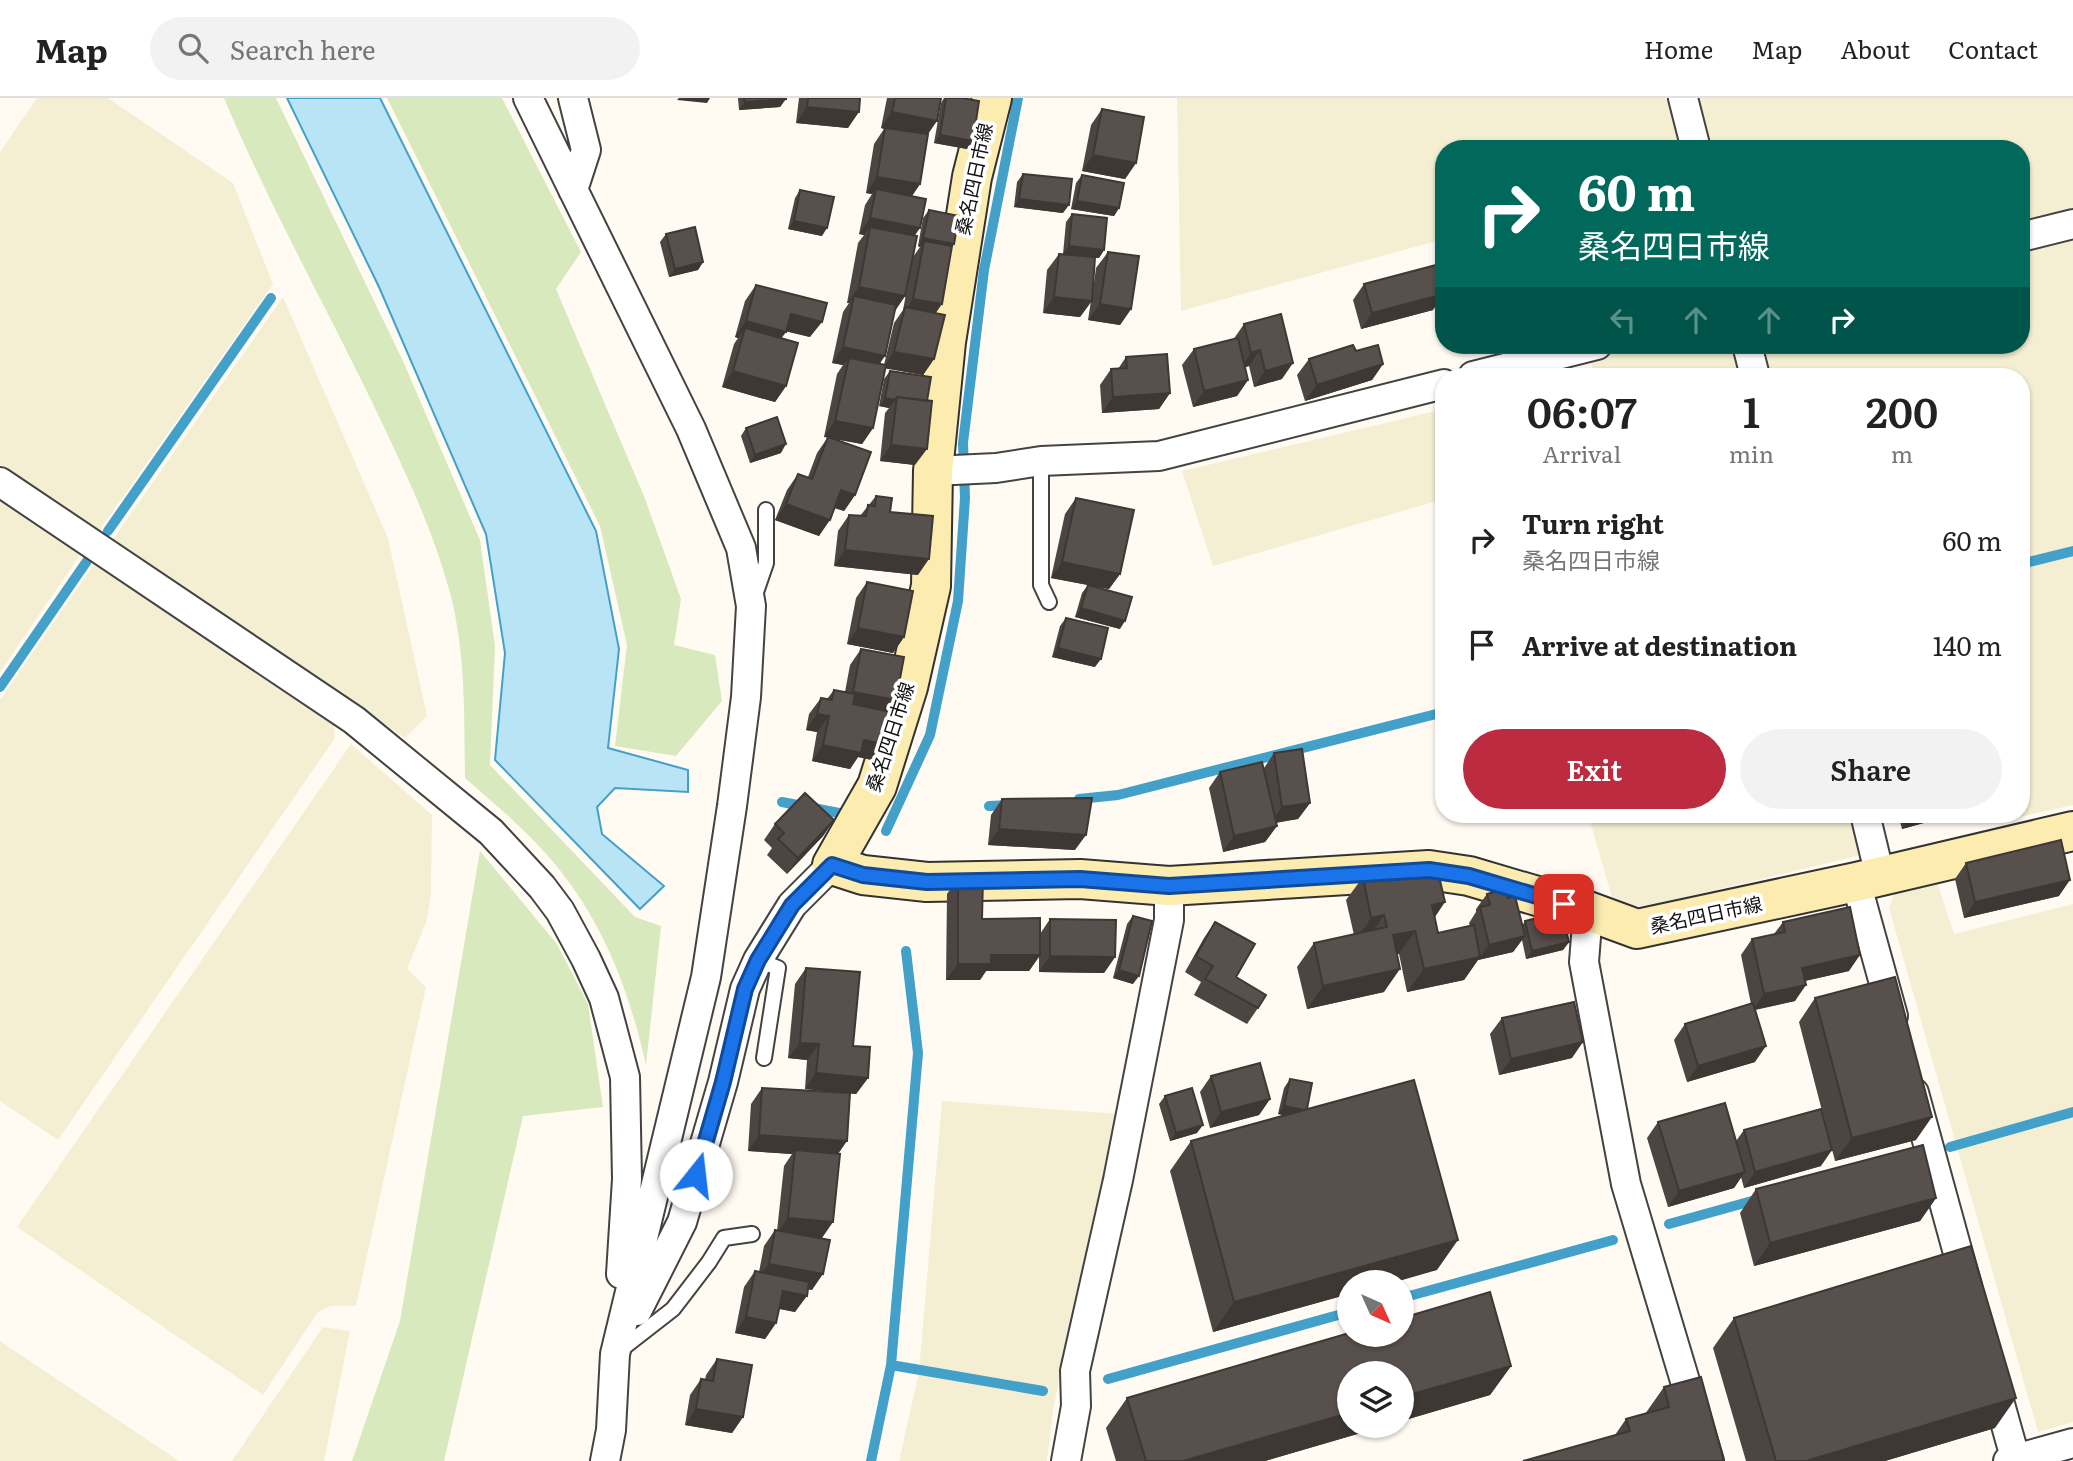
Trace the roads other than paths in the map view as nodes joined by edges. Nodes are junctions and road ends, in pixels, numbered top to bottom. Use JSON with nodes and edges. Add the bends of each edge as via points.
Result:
{"nodes":[{"id":1,"x":528,"y":98,"type":"edge"},
{"id":2,"x":573,"y":98,"type":"edge"},
{"id":3,"x":992,"y":98,"type":"edge"},
{"id":4,"x":1683,"y":98,"type":"edge"},
{"id":5,"x":1694,"y":140,"type":"edge"},
{"id":6,"x":573,"y":190,"type":"junction"},
{"id":7,"x":2073,"y":224,"type":"edge"},
{"id":8,"x":2030,"y":235,"type":"edge"},
{"id":9,"x":1561,"y":354,"type":"edge"},
{"id":10,"x":1505,"y":368,"type":"edge"},
{"id":11,"x":1435,"y":386,"type":"edge"},
{"id":12,"x":1041,"y":461,"type":"junction"},
{"id":13,"x":933,"y":471,"type":"junction"},
{"id":14,"x":0,"y":482,"type":"edge"},
{"id":15,"x":766,"y":510,"type":"dead end"},
{"id":16,"x":1049,"y":602,"type":"dead end"},
{"id":17,"x":751,"y":606,"type":"junction"},
{"id":18,"x":1865,"y":823,"type":"edge"},
{"id":19,"x":2073,"y":831,"type":"edge"},
{"id":20,"x":848,"y":870,"type":"junction"},
{"id":21,"x":1868,"y":879,"type":"junction"},
{"id":22,"x":1169,"y":886,"type":"junction"},
{"id":23,"x":1588,"y":911,"type":"junction"},
{"id":24,"x":758,"y":960,"type":"junction"},
{"id":25,"x":764,"y":1058,"type":"dead end"},
{"id":26,"x":752,"y":1234,"type":"dead end"},
{"id":27,"x":1974,"y":1311,"type":"edge"},
{"id":28,"x":1986,"y":1352,"type":"edge"},
{"id":29,"x":615,"y":1354,"type":"junction"},
{"id":30,"x":2073,"y":1443,"type":"edge"},
{"id":31,"x":2013,"y":1460,"type":"edge"},
{"id":32,"x":605,"y":1461,"type":"edge"},
{"id":33,"x":1066,"y":1461,"type":"edge"},
{"id":34,"x":1709,"y":1461,"type":"edge"}],
"edges":[{"from":1,"to":6,"type":"street"},
{"from":2,"to":6,"type":"street","via":[[586,150]]},
{"from":3,"to":13,"type":"main road","name":"桑名四日市線","via":[[969,191],[946,342]]},
{"from":4,"to":5,"type":"street"},
{"from":6,"to":17,"type":"street","via":[[721,498],[741,548]]},
{"from":7,"to":8,"type":"street"},
{"from":9,"to":10,"type":"street"},
{"from":11,"to":12,"type":"street","via":[[1158,456]]},
{"from":12,"to":13,"type":"street"},
{"from":12,"to":16,"type":"lane","via":[[1041,585]]},
{"from":13,"to":20,"type":"main road","name":"桑名四日市線","via":[[931,586],[908,687]]},
{"from":14,"to":29,"type":"street","via":[[354,720],[491,832],[560,911],[604,998],[625,1077],[627,1179]]},
{"from":15,"to":17,"type":"lane","via":[[766,563]]},
{"from":17,"to":29,"type":"street","via":[[744,710],[706,977]]},
{"from":18,"to":21,"type":"street"},
{"from":19,"to":21,"type":"main road","name":"桑名四日市線"},
{"from":20,"to":22,"type":"main road","name":"桑名四日市線","via":[[927,882],[1080,879]]},
{"from":20,"to":24,"type":"street","via":[[792,905]]},
{"from":21,"to":23,"type":"main road","name":"桑名四日市線","via":[[1637,929]]},
{"from":21,"to":27,"type":"street","via":[[1904,1056]]},
{"from":22,"to":23,"type":"main road","name":"桑名四日市線","via":[[1429,870],[1469,876]]},
{"from":22,"to":33,"type":"street","via":[[1169,920],[1075,1371],[1076,1406]]},
{"from":23,"to":34,"type":"street","via":[[1584,962],[1626,1184]]},
{"from":24,"to":25,"type":"lane","via":[[778,968]]},
{"from":24,"to":29,"type":"street","via":[[745,989],[682,1222]]},
{"from":26,"to":29,"type":"lane","via":[[724,1238],[673,1309]]},
{"from":28,"to":31,"type":"street"},
{"from":29,"to":32,"type":"street"},
{"from":30,"to":31,"type":"street"}]}
